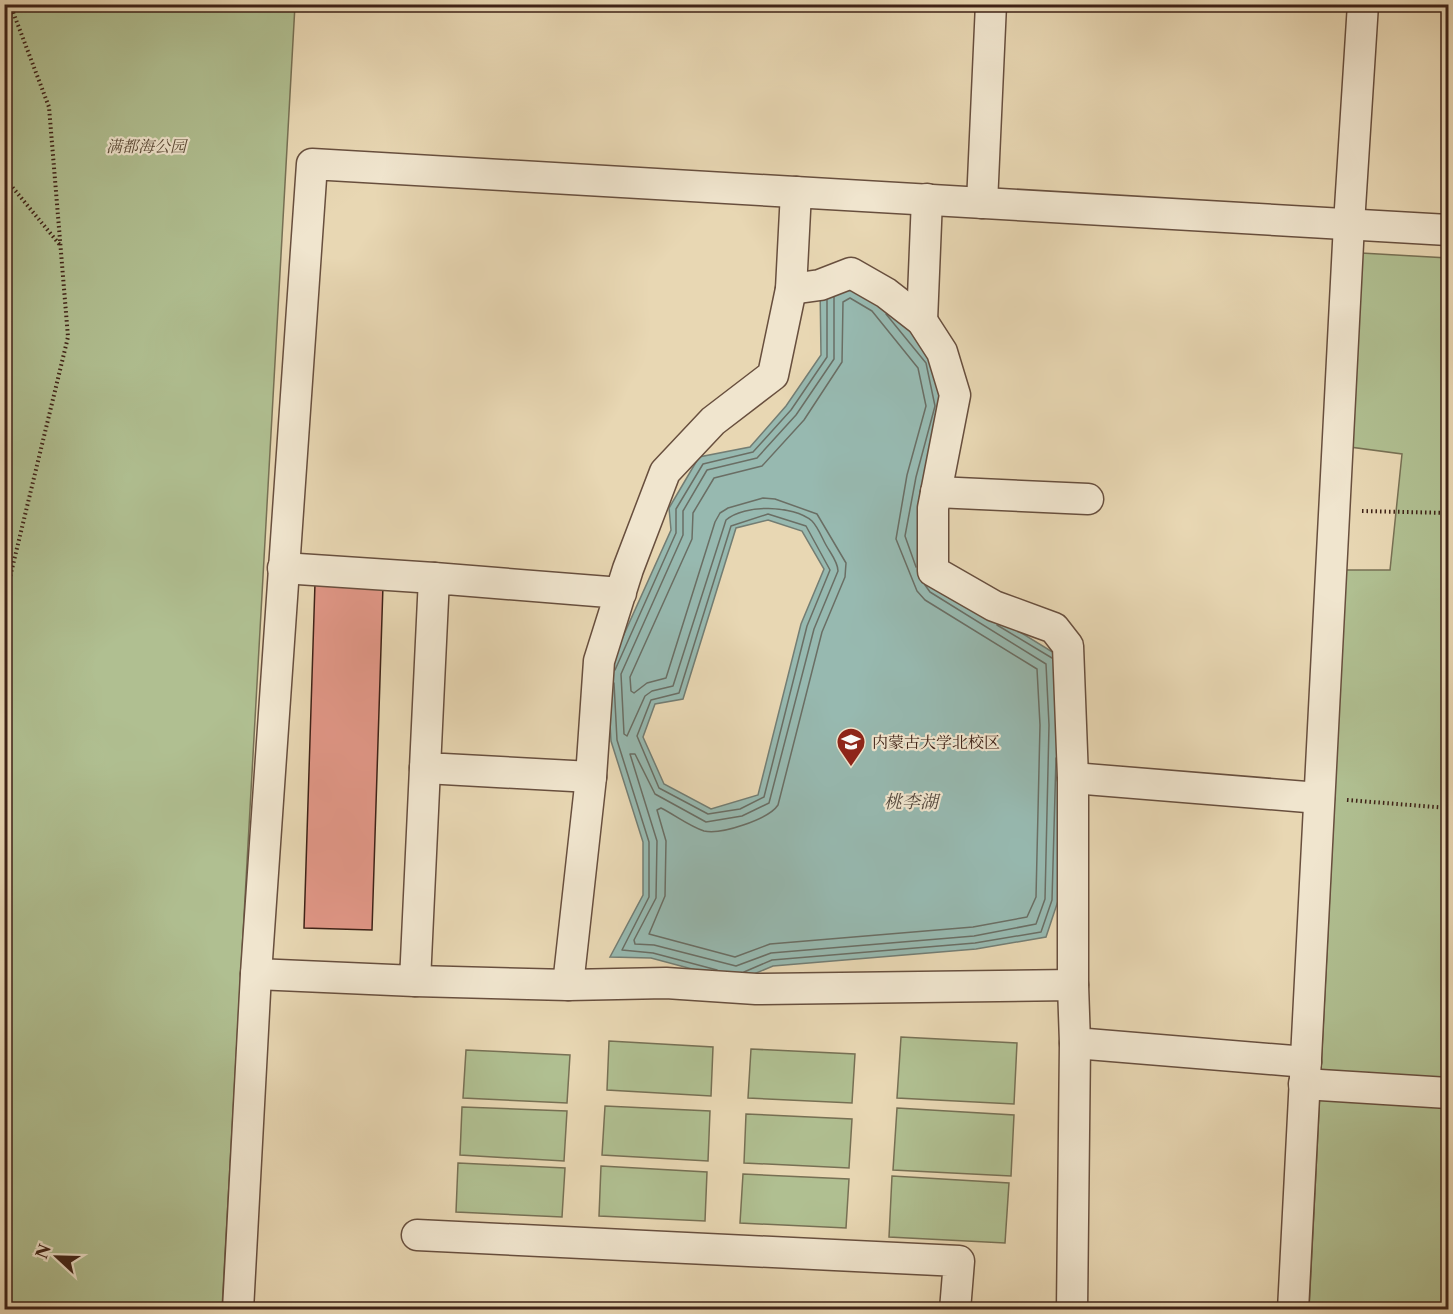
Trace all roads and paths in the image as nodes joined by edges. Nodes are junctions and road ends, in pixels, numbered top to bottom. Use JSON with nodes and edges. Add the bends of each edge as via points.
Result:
{"nodes":[{"id":1,"x":10,"y":4,"type":"edge"},
{"id":2,"x":992,"y":4,"type":"edge"},
{"id":3,"x":1363,"y":4,"type":"edge"},
{"id":4,"x":4,"y":177,"type":"edge"},
{"id":5,"x":796,"y":192,"type":"junction"},
{"id":6,"x":927,"y":199,"type":"junction"},
{"id":7,"x":982,"y":202,"type":"junction"},
{"id":8,"x":1349,"y":224,"type":"junction"},
{"id":9,"x":1449,"y":230,"type":"edge"},
{"id":10,"x":60,"y":246,"type":"junction"},
{"id":11,"x":791,"y":289,"type":"junction"},
{"id":12,"x":922,"y":321,"type":"junction"},
{"id":13,"x":936,"y":492,"type":"junction"},
{"id":14,"x":1088,"y":499,"type":"dead end"},
{"id":15,"x":1334,"y":510,"type":"junction"},
{"id":16,"x":1449,"y":513,"type":"edge"},
{"id":17,"x":283,"y":568,"type":"junction"},
{"id":18,"x":434,"y":578,"type":"junction"},
{"id":19,"x":621,"y":593,"type":"junction"},
{"id":20,"x":4,"y":602,"type":"edge"},
{"id":21,"x":425,"y":768,"type":"junction"},
{"id":22,"x":591,"y":777,"type":"junction"},
{"id":23,"x":1073,"y":778,"type":"junction"},
{"id":24,"x":1319,"y":798,"type":"junction"},
{"id":25,"x":1449,"y":808,"type":"edge"},
{"id":26,"x":256,"y":974,"type":"junction"},
{"id":27,"x":415,"y":981,"type":"junction"},
{"id":28,"x":568,"y":985,"type":"junction"},
{"id":29,"x":1073,"y":985,"type":"junction"},
{"id":30,"x":1075,"y":1043,"type":"junction"},
{"id":31,"x":1305,"y":1073,"type":"junction"},
{"id":32,"x":1449,"y":1093,"type":"edge"},
{"id":33,"x":417,"y":1235,"type":"dead end"},
{"id":34,"x":238,"y":1310,"type":"edge"},
{"id":35,"x":955,"y":1310,"type":"edge"},
{"id":36,"x":1072,"y":1310,"type":"edge"},
{"id":37,"x":1293,"y":1310,"type":"edge"}],
"edges":[{"from":1,"to":10,"type":"path","via":[[49,107]]},
{"from":2,"to":7,"type":"street"},
{"from":3,"to":8,"type":"street"},
{"from":4,"to":10,"type":"path"},
{"from":5,"to":6,"type":"street"},
{"from":5,"to":11,"type":"street"},
{"from":5,"to":17,"type":"street","via":[[312,164]]},
{"from":6,"to":7,"type":"street"},
{"from":6,"to":12,"type":"street"},
{"from":7,"to":8,"type":"street"},
{"from":8,"to":9,"type":"street"},
{"from":8,"to":15,"type":"street"},
{"from":10,"to":20,"type":"path","via":[[68,337]]},
{"from":11,"to":12,"type":"street","via":[[820,285],[851,273],[886,293]]},
{"from":11,"to":19,"type":"street","via":[[773,375],[713,421],[665,472]]},
{"from":12,"to":13,"type":"street","via":[[942,352],[955,395]]},
{"from":13,"to":14,"type":"street"},
{"from":13,"to":23,"type":"street","via":[[933,571],[994,606],[1054,628],[1068,646]]},
{"from":15,"to":16,"type":"path"},
{"from":15,"to":24,"type":"street"},
{"from":17,"to":18,"type":"street"},
{"from":17,"to":26,"type":"street"},
{"from":18,"to":19,"type":"street"},
{"from":18,"to":21,"type":"street"},
{"from":19,"to":22,"type":"street","via":[[599,661]]},
{"from":21,"to":22,"type":"street"},
{"from":21,"to":27,"type":"street"},
{"from":22,"to":28,"type":"street"},
{"from":23,"to":24,"type":"street"},
{"from":23,"to":29,"type":"street"},
{"from":24,"to":25,"type":"path"},
{"from":24,"to":31,"type":"street"},
{"from":26,"to":27,"type":"street"},
{"from":26,"to":34,"type":"street"},
{"from":27,"to":28,"type":"street"},
{"from":28,"to":29,"type":"street","via":[[666,983],[756,989]]},
{"from":29,"to":30,"type":"street"},
{"from":30,"to":31,"type":"street"},
{"from":30,"to":36,"type":"street"},
{"from":31,"to":32,"type":"street"},
{"from":31,"to":37,"type":"street"},
{"from":33,"to":35,"type":"street","via":[[959,1261]]}]}
